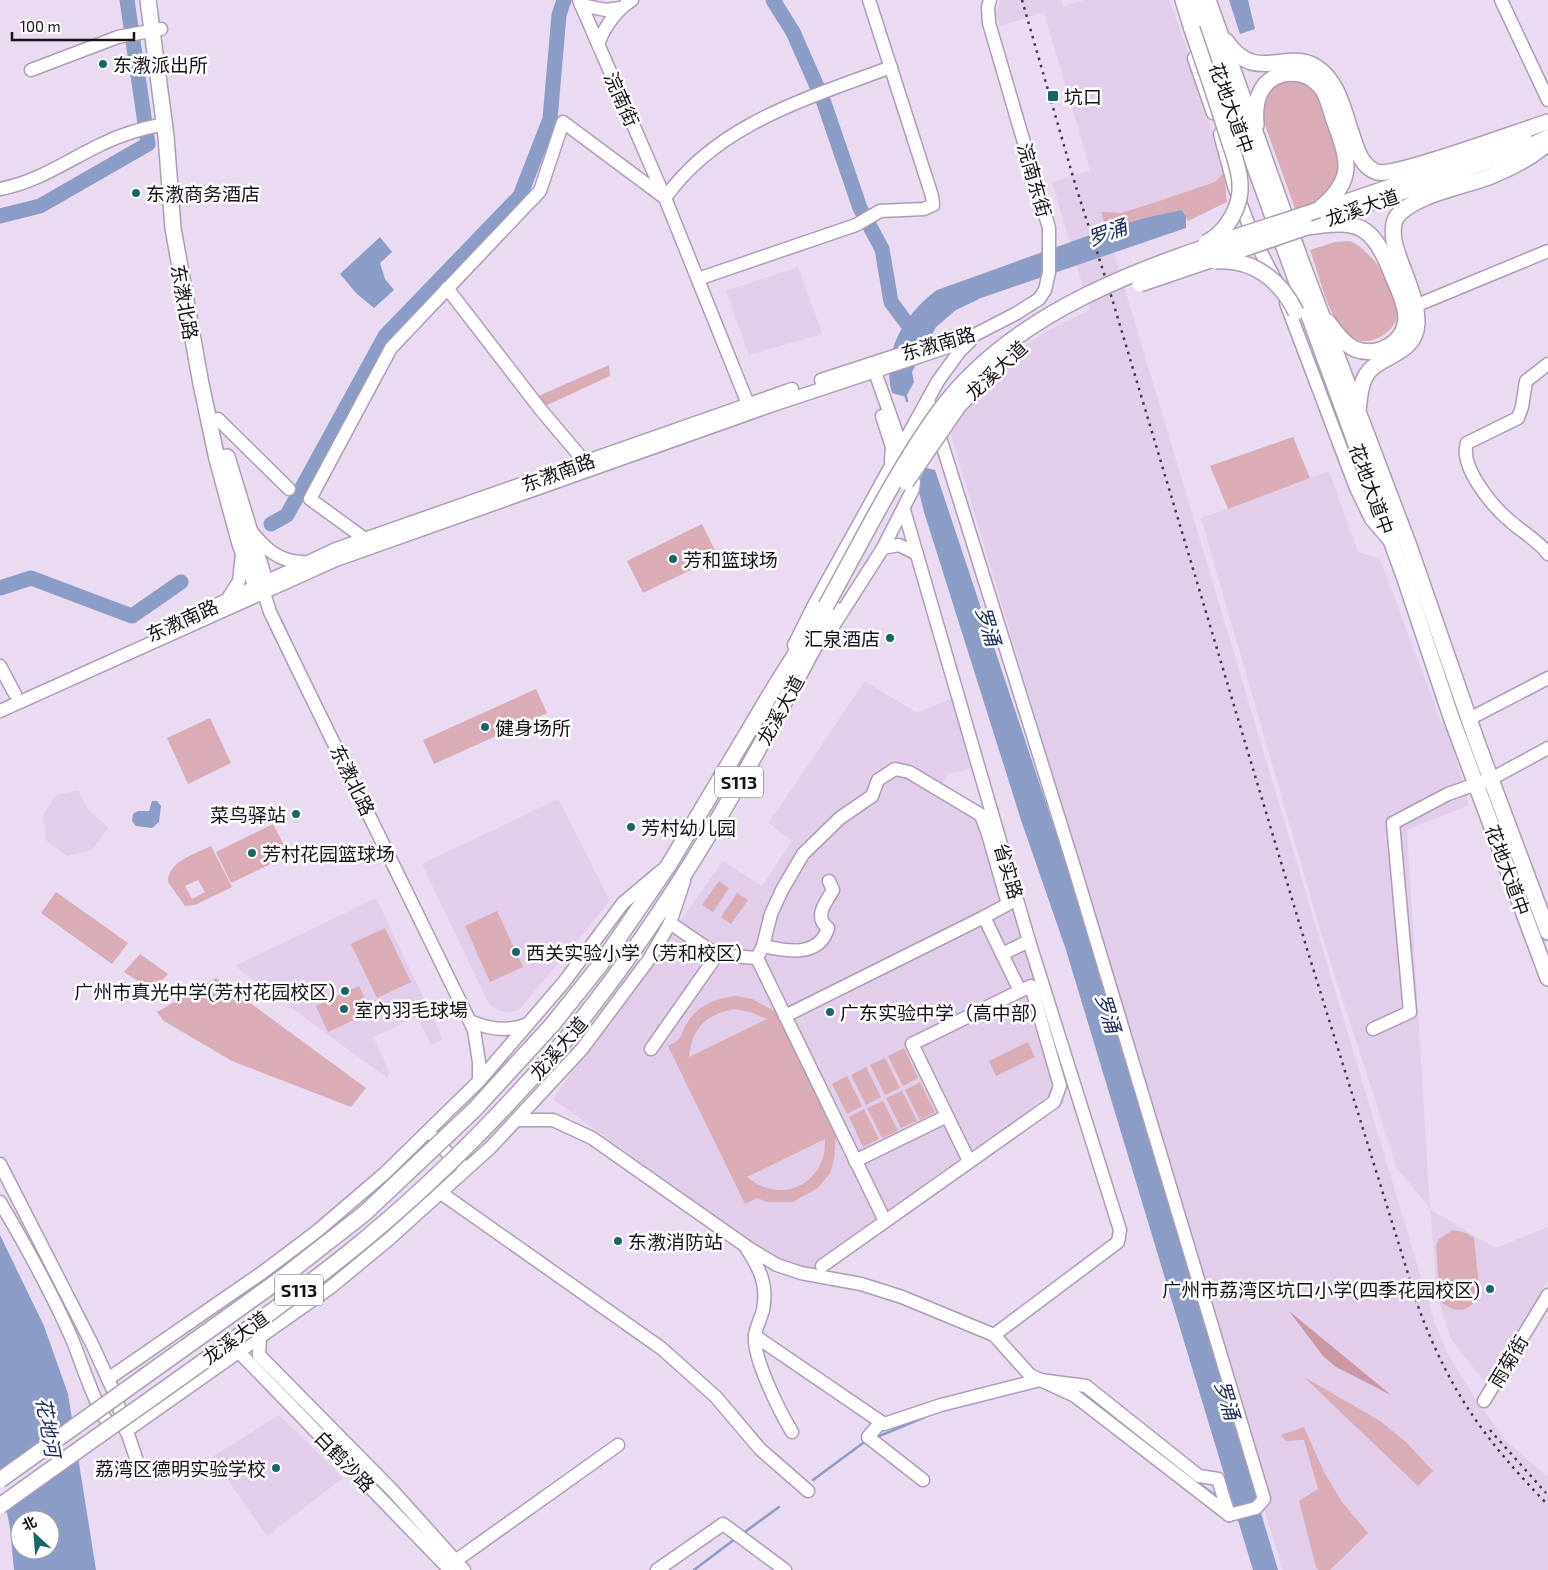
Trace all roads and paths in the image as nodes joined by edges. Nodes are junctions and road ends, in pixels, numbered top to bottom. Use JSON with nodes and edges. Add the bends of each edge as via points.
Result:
{"nodes":[{"id":1,"x":148,"y":0,"type":"edge"},
{"id":2,"x":157,"y":0,"type":"edge"},
{"id":3,"x":632,"y":0,"type":"edge"},
{"id":4,"x":869,"y":0,"type":"edge"},
{"id":5,"x":990,"y":0,"type":"edge"},
{"id":6,"x":1176,"y":0,"type":"edge"},
{"id":7,"x":1183,"y":0,"type":"edge"},
{"id":8,"x":1194,"y":0,"type":"edge"},
{"id":9,"x":1208,"y":0,"type":"edge"},
{"id":10,"x":1501,"y":0,"type":"edge"},
{"id":11,"x":580,"y":2,"type":"edge"},
{"id":12,"x":620,"y":8,"type":"junction"},
{"id":13,"x":1219,"y":30,"type":"junction"},
{"id":14,"x":151,"y":31,"type":"junction"},
{"id":15,"x":598,"y":44,"type":"junction"},
{"id":16,"x":891,"y":67,"type":"junction"},
{"id":17,"x":31,"y":70,"type":"dead end"},
{"id":18,"x":1276,"y":70,"type":"junction"},
{"id":19,"x":1548,"y":100,"type":"edge"},
{"id":20,"x":1548,"y":123,"type":"edge"},
{"id":21,"x":159,"y":125,"type":"junction"},
{"id":22,"x":1548,"y":136,"type":"edge"},
{"id":23,"x":1548,"y":142,"type":"edge"},
{"id":24,"x":1258,"y":144,"type":"junction"},
{"id":25,"x":1442,"y":173,"type":"junction"},
{"id":26,"x":0,"y":189,"type":"edge"},
{"id":27,"x":666,"y":198,"type":"junction"},
{"id":28,"x":1318,"y":210,"type":"junction"},
{"id":29,"x":1307,"y":227,"type":"junction"},
{"id":30,"x":1548,"y":251,"type":"edge"},
{"id":31,"x":1185,"y":261,"type":"junction"},
{"id":32,"x":698,"y":279,"type":"junction"},
{"id":33,"x":447,"y":288,"type":"junction"},
{"id":34,"x":1415,"y":306,"type":"junction"},
{"id":35,"x":1320,"y":312,"type":"junction"},
{"id":36,"x":983,"y":329,"type":"junction"},
{"id":37,"x":1548,"y":364,"type":"edge"},
{"id":38,"x":878,"y":367,"type":"junction"},
{"id":39,"x":928,"y":399,"type":"junction"},
{"id":40,"x":748,"y":404,"type":"junction"},
{"id":41,"x":1358,"y":414,"type":"junction"},
{"id":42,"x":218,"y":419,"type":"junction"},
{"id":43,"x":901,"y":446,"type":"junction"},
{"id":44,"x":585,"y":462,"type":"junction"},
{"id":45,"x":891,"y":464,"type":"junction"},
{"id":46,"x":289,"y":489,"type":"dead end"},
{"id":47,"x":905,"y":508,"type":"junction"},
{"id":48,"x":249,"y":528,"type":"junction"},
{"id":49,"x":1388,"y":538,"type":"junction"},
{"id":50,"x":366,"y":539,"type":"junction"},
{"id":51,"x":883,"y":548,"type":"junction"},
{"id":52,"x":242,"y":549,"type":"junction"},
{"id":53,"x":917,"y":554,"type":"junction"},
{"id":54,"x":1548,"y":554,"type":"edge"},
{"id":55,"x":306,"y":562,"type":"junction"},
{"id":56,"x":1404,"y":576,"type":"junction"},
{"id":57,"x":262,"y":586,"type":"junction"},
{"id":58,"x":226,"y":600,"type":"junction"},
{"id":59,"x":830,"y":608,"type":"junction"},
{"id":60,"x":0,"y":666,"type":"edge"},
{"id":61,"x":1548,"y":678,"type":"edge"},
{"id":62,"x":776,"y":685,"type":"junction"},
{"id":63,"x":791,"y":690,"type":"junction"},
{"id":64,"x":15,"y":694,"type":"junction"},
{"id":65,"x":0,"y":702,"type":"edge"},
{"id":66,"x":0,"y":711,"type":"edge"},
{"id":67,"x":1468,"y":719,"type":"junction"},
{"id":68,"x":1548,"y":748,"type":"edge"},
{"id":69,"x":1491,"y":779,"type":"junction"},
{"id":70,"x":1476,"y":784,"type":"junction"},
{"id":71,"x":670,"y":863,"type":"junction"},
{"id":72,"x":686,"y":874,"type":"junction"},
{"id":73,"x":829,"y":882,"type":"dead end"},
{"id":74,"x":984,"y":917,"type":"junction"},
{"id":75,"x":670,"y":924,"type":"junction"},
{"id":76,"x":1548,"y":932,"type":"edge"},
{"id":77,"x":1029,"y":941,"type":"junction"},
{"id":78,"x":764,"y":946,"type":"junction"},
{"id":79,"x":1002,"y":954,"type":"junction"},
{"id":80,"x":717,"y":955,"type":"junction"},
{"id":81,"x":757,"y":958,"type":"junction"},
{"id":82,"x":1548,"y":978,"type":"edge"},
{"id":83,"x":1020,"y":991,"type":"junction"},
{"id":84,"x":785,"y":1016,"type":"junction"},
{"id":85,"x":470,"y":1021,"type":"junction"},
{"id":86,"x":529,"y":1023,"type":"junction"},
{"id":87,"x":1373,"y":1030,"type":"dead end"},
{"id":88,"x":650,"y":1049,"type":"dead end"},
{"id":89,"x":479,"y":1081,"type":"junction"},
{"id":90,"x":947,"y":1116,"type":"junction"},
{"id":91,"x":517,"y":1120,"type":"junction"},
{"id":92,"x":430,"y":1130,"type":"junction"},
{"id":93,"x":855,"y":1161,"type":"junction"},
{"id":94,"x":969,"y":1161,"type":"junction"},
{"id":95,"x":0,"y":1164,"type":"edge"},
{"id":96,"x":470,"y":1166,"type":"junction"},
{"id":97,"x":441,"y":1194,"type":"junction"},
{"id":98,"x":0,"y":1202,"type":"edge"},
{"id":99,"x":885,"y":1221,"type":"junction"},
{"id":100,"x":744,"y":1244,"type":"junction"},
{"id":101,"x":822,"y":1266,"type":"dead end"},
{"id":102,"x":1548,"y":1294,"type":"edge"},
{"id":103,"x":206,"y":1312,"type":"junction"},
{"id":104,"x":994,"y":1335,"type":"junction"},
{"id":105,"x":755,"y":1336,"type":"junction"},
{"id":106,"x":260,"y":1338,"type":"junction"},
{"id":107,"x":239,"y":1352,"type":"junction"},
{"id":108,"x":220,"y":1366,"type":"junction"},
{"id":109,"x":257,"y":1370,"type":"junction"},
{"id":110,"x":274,"y":1371,"type":"junction"},
{"id":111,"x":108,"y":1379,"type":"junction"},
{"id":112,"x":1040,"y":1380,"type":"junction"},
{"id":113,"x":1484,"y":1401,"type":"dead end"},
{"id":114,"x":106,"y":1420,"type":"dead end"},
{"id":115,"x":881,"y":1422,"type":"junction"},
{"id":116,"x":126,"y":1430,"type":"junction"},
{"id":117,"x":792,"y":1432,"type":"dead end"},
{"id":118,"x":618,"y":1445,"type":"dead end"},
{"id":119,"x":136,"y":1458,"type":"dead end"},
{"id":120,"x":0,"y":1480,"type":"edge"},
{"id":121,"x":923,"y":1480,"type":"dead end"},
{"id":122,"x":808,"y":1491,"type":"dead end"},
{"id":123,"x":0,"y":1506,"type":"edge"},
{"id":124,"x":1229,"y":1515,"type":"junction"},
{"id":125,"x":454,"y":1567,"type":"edge"},
{"id":126,"x":657,"y":1570,"type":"edge"},
{"id":127,"x":786,"y":1570,"type":"edge"}],
"edges":[{"from":1,"to":14,"type":"main road","name":"东漖北路"},
{"from":2,"to":14,"type":"main road","name":"东漖北路"},
{"from":3,"to":12,"type":"street"},
{"from":4,"to":16,"type":"street"},
{"from":5,"to":36,"type":"street","name":"浣南东街","via":[[989,23],[1046,214],[1050,241],[1047,282],[1039,299]]},
{"from":6,"to":49,"type":"street","via":[[1234,186],[1254,239],[1286,302],[1356,488],[1371,519]]},
{"from":7,"to":31,"type":"main road","bridge":true,"via":[[1228,134],[1240,183],[1235,210],[1220,234]]},
{"from":8,"to":56,"type":"main road","name":"花地大道中"},
{"from":9,"to":13,"type":"main road","name":"花地大道中"},
{"from":10,"to":19,"type":"street"},
{"from":11,"to":12,"type":"street","via":[[606,10]]},
{"from":11,"to":15,"type":"street","name":"浣南街"},
{"from":12,"to":15,"type":"street","via":[[603,31]]},
{"from":13,"to":18,"type":"main road","via":[[1231,48],[1246,60]]},
{"from":13,"to":24,"type":"main road","name":"花地大道中"},
{"from":14,"to":17,"type":"street","via":[[118,37]]},
{"from":14,"to":21,"type":"main road","name":"东漖北路"},
{"from":14,"to":42,"type":"main road","name":"东漖北路","via":[[176,145],[186,248]]},
{"from":15,"to":27,"type":"street","name":"浣南街"},
{"from":16,"to":27,"type":"street","via":[[752,122],[684,176]]},
{"from":16,"to":32,"type":"street","via":[[933,205],[924,209],[880,211],[856,225]]},
{"from":18,"to":20,"type":"main road","via":[[1294,62],[1309,64],[1328,78],[1339,98],[1359,155],[1368,167],[1380,173],[1405,169]]},
{"from":18,"to":24,"type":"main road","via":[[1258,100]]},
{"from":18,"to":28,"type":"main road","via":[[1307,75],[1320,85],[1346,154],[1345,180],[1334,198]]},
{"from":20,"to":25,"type":"street","name":"龙溪大道"},
{"from":21,"to":26,"type":"street","via":[[134,130],[53,171]]},
{"from":21,"to":52,"type":"main road","name":"东漖北路","via":[[181,279],[211,436]]},
{"from":22,"to":25,"type":"street","name":"龙溪大道","via":[[1516,152]]},
{"from":23,"to":34,"type":"main road","via":[[1492,176],[1421,200],[1396,218],[1394,241]]},
{"from":24,"to":35,"type":"main road","name":"花地大道中"},
{"from":25,"to":28,"type":"street","name":"龙溪大道"},
{"from":25,"to":29,"type":"street","name":"龙溪大道"},
{"from":27,"to":32,"type":"street","name":"浣南街"},
{"from":27,"to":33,"type":"street","via":[[563,122],[540,191]]},
{"from":28,"to":31,"type":"main road","name":"龙溪大道","bridge":true},
{"from":29,"to":31,"type":"main road","name":"龙溪大道","bridge":true},
{"from":29,"to":35,"type":"main road","via":[[1346,224],[1373,237],[1381,248],[1402,298],[1406,318],[1404,328],[1393,343],[1376,352],[1347,344]]},
{"from":30,"to":34,"type":"street"},
{"from":31,"to":49,"type":"main road","bridge":true,"via":[[1236,262],[1257,269],[1283,289],[1296,312]]},
{"from":31,"to":59,"type":"main road","name":"龙溪大道","bridge":true,"via":[[1054,312],[1005,344],[966,380],[939,412],[910,456]]},
{"from":32,"to":40,"type":"street","name":"浣南街"},
{"from":33,"to":44,"type":"street"},
{"from":33,"to":50,"type":"street","via":[[391,348],[310,499]]},
{"from":34,"to":41,"type":"main road","via":[[1417,326],[1413,335],[1404,349],[1370,371],[1362,384]]},
{"from":35,"to":41,"type":"main road","name":"花地大道中"},
{"from":36,"to":38,"type":"street","name":"东漖南路"},
{"from":36,"to":39,"type":"street","via":[[948,366]]},
{"from":37,"to":54,"type":"street","via":[[1526,381],[1518,418],[1467,443],[1464,452],[1474,479],[1508,520]]},
{"from":38,"to":40,"type":"street","name":"东漖南路"},
{"from":38,"to":43,"type":"street"},
{"from":38,"to":45,"type":"street","via":[[892,446]]},
{"from":38,"to":57,"type":"street","name":"东漖南路"},
{"from":39,"to":43,"type":"street"},
{"from":39,"to":124,"type":"street","via":[[1075,870],[1264,1499],[1256,1508]]},
{"from":40,"to":44,"type":"street","name":"东漖南路"},
{"from":41,"to":67,"type":"main road","name":"花地大道中","via":[[1409,546]]},
{"from":42,"to":46,"type":"street"},
{"from":42,"to":48,"type":"main road","name":"东漖北路"},
{"from":43,"to":45,"type":"street"},
{"from":43,"to":47,"type":"street","via":[[914,482]]},
{"from":44,"to":50,"type":"street","name":"东漖南路"},
{"from":45,"to":47,"type":"street","name":"省实路","via":[[898,470],[908,492]]},
{"from":45,"to":62,"type":"street","via":[[813,607]]},
{"from":47,"to":51,"type":"street"},
{"from":47,"to":53,"type":"street","name":"省实路"},
{"from":48,"to":55,"type":"street","via":[[276,556],[292,562]]},
{"from":48,"to":57,"type":"main road","name":"东漖北路"},
{"from":49,"to":56,"type":"main road"},
{"from":50,"to":55,"type":"street","name":"东漖南路"},
{"from":51,"to":53,"type":"street","via":[[898,545]]},
{"from":51,"to":63,"type":"street"},
{"from":52,"to":57,"type":"main road","name":"东漖北路"},
{"from":52,"to":58,"type":"street","via":[[239,581]]},
{"from":53,"to":77,"type":"street","name":"省实路"},
{"from":55,"to":57,"type":"street","name":"东漖南路"},
{"from":56,"to":70,"type":"main road","name":"花地大道中"},
{"from":57,"to":58,"type":"street","name":"东漖南路"},
{"from":57,"to":66,"type":"street","name":"东漖南路"},
{"from":57,"to":85,"type":"street","name":"东漖北路","via":[[270,612]]},
{"from":58,"to":64,"type":"street","name":"东漖南路"},
{"from":59,"to":62,"type":"main road","name":"龙溪大道","number":"S113"},
{"from":59,"to":63,"type":"main road","name":"龙溪大道","number":"S113"},
{"from":60,"to":64,"type":"street"},
{"from":61,"to":67,"type":"street"},
{"from":62,"to":71,"type":"main road","name":"龙溪大道","number":"S113"},
{"from":63,"to":72,"type":"main road","name":"龙溪大道","number":"S113"},
{"from":64,"to":65,"type":"street","name":"东漖南路"},
{"from":67,"to":69,"type":"main road","name":"花地大道中"},
{"from":68,"to":69,"type":"street"},
{"from":69,"to":70,"type":"street"},
{"from":69,"to":76,"type":"main road","name":"花地大道中"},
{"from":70,"to":82,"type":"main road","name":"花地大道中"},
{"from":70,"to":87,"type":"street","via":[[1448,794],[1393,823],[1410,1012]]},
{"from":71,"to":86,"type":"street","via":[[623,903]]},
{"from":71,"to":120,"type":"main road","name":"龙溪大道","number":"S113","bridge":true,"via":[[605,958],[552,1025],[460,1124],[400,1182],[282,1278]]},
{"from":72,"to":75,"type":"street"},
{"from":72,"to":123,"type":"main road","name":"龙溪大道","number":"S113","bridge":true,"via":[[622,969],[566,1039],[460,1154],[349,1253]]},
{"from":73,"to":78,"type":"street","via":[[833,890],[821,910],[821,919],[828,928],[819,943],[796,951]]},
{"from":74,"to":78,"type":"street","via":[[1008,904],[981,815],[909,772],[895,769],[878,780],[872,796],[840,818],[803,854],[771,914]]},
{"from":74,"to":79,"type":"street"},
{"from":74,"to":84,"type":"street"},
{"from":75,"to":80,"type":"street"},
{"from":75,"to":91,"type":"street","via":[[659,945],[611,1012]]},
{"from":77,"to":79,"type":"street"},
{"from":77,"to":104,"type":"street","name":"省实路","via":[[1120,1230],[1118,1242]]},
{"from":78,"to":81,"type":"street"},
{"from":79,"to":83,"type":"street"},
{"from":80,"to":81,"type":"street"},
{"from":80,"to":88,"type":"street"},
{"from":81,"to":84,"type":"street"},
{"from":83,"to":90,"type":"street","via":[[912,1044]]},
{"from":83,"to":94,"type":"street","via":[[1031,986],[1060,1086],[1058,1094],[1054,1102]]},
{"from":84,"to":93,"type":"street"},
{"from":85,"to":86,"type":"street","via":[[500,1030],[519,1028]]},
{"from":85,"to":89,"type":"street","name":"东漖北路","via":[[477,1044]]},
{"from":86,"to":89,"type":"street"},
{"from":89,"to":92,"type":"street"},
{"from":90,"to":93,"type":"street"},
{"from":90,"to":94,"type":"street"},
{"from":91,"to":96,"type":"street"},
{"from":91,"to":100,"type":"street","via":[[553,1120],[592,1138]]},
{"from":92,"to":96,"type":"street","via":[[453,1159],[461,1165]]},
{"from":92,"to":103,"type":"street","via":[[343,1210]]},
{"from":93,"to":99,"type":"street"},
{"from":94,"to":99,"type":"street"},
{"from":95,"to":111,"type":"street"},
{"from":96,"to":97,"type":"street"},
{"from":97,"to":106,"type":"street","via":[[358,1266]]},
{"from":97,"to":122,"type":"street","via":[[661,1348],[716,1397],[760,1449]]},
{"from":98,"to":114,"type":"street","via":[[46,1285],[83,1366],[93,1397]]},
{"from":99,"to":101,"type":"street"},
{"from":100,"to":104,"type":"street","via":[[777,1265],[902,1297]]},
{"from":100,"to":105,"type":"street","via":[[765,1281],[763,1309]]},
{"from":102,"to":113,"type":"street","name":"雨菊街"},
{"from":103,"to":107,"type":"street","name":"白鹤沙路"},
{"from":103,"to":111,"type":"street"},
{"from":104,"to":112,"type":"street","via":[[1030,1375]]},
{"from":105,"to":115,"type":"street"},
{"from":105,"to":117,"type":"street","via":[[761,1366]]},
{"from":106,"to":107,"type":"street"},
{"from":106,"to":110,"type":"street","via":[[259,1355]]},
{"from":107,"to":108,"type":"street"},
{"from":107,"to":109,"type":"street","name":"白鹤沙路"},
{"from":107,"to":110,"type":"street"},
{"from":108,"to":109,"type":"street"},
{"from":108,"to":116,"type":"street"},
{"from":109,"to":125,"type":"street","name":"白鹤沙路"},
{"from":110,"to":125,"type":"street","name":"白鹤沙路","via":[[392,1490]]},
{"from":111,"to":116,"type":"street"},
{"from":112,"to":115,"type":"street","via":[[941,1405],[884,1424]]},
{"from":112,"to":124,"type":"street","via":[[1075,1396]]},
{"from":112,"to":124,"type":"street","via":[[1086,1386],[1199,1476],[1218,1480]]},
{"from":115,"to":121,"type":"street","via":[[868,1437]]},
{"from":116,"to":119,"type":"street"},
{"from":118,"to":125,"type":"street"},
{"from":126,"to":127,"type":"street","via":[[723,1524]]}]}
